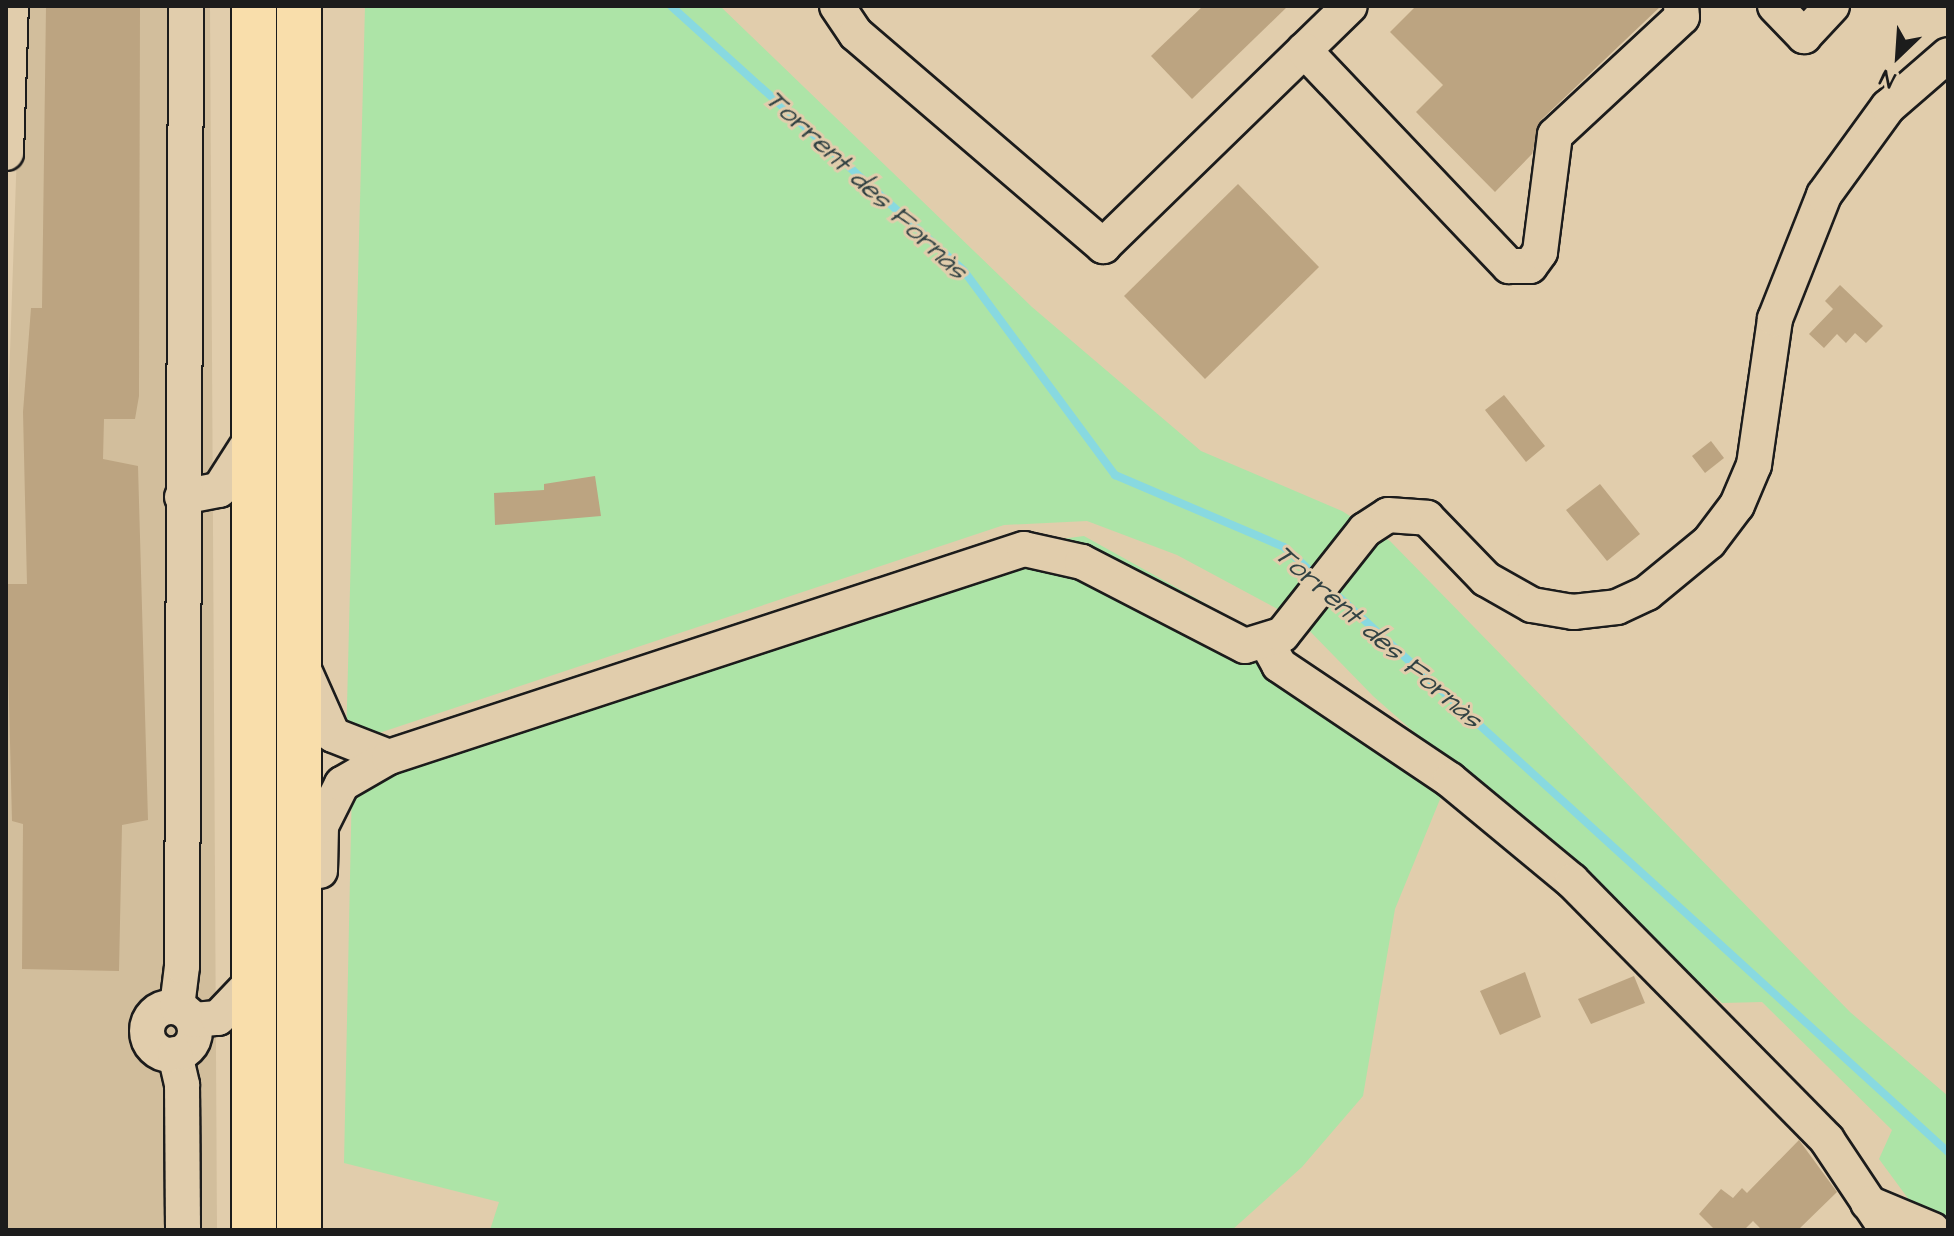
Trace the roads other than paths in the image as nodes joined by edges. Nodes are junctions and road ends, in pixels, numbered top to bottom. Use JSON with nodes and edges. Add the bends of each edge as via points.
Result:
{"nodes":[{"id":1,"x":11,"y":6,"type":"edge"},
{"id":2,"x":186,"y":6,"type":"edge"},
{"id":3,"x":254,"y":6,"type":"edge"},
{"id":4,"x":299,"y":6,"type":"edge"},
{"id":5,"x":837,"y":6,"type":"edge"},
{"id":6,"x":1350,"y":6,"type":"edge"},
{"id":7,"x":1681,"y":6,"type":"edge"},
{"id":8,"x":1775,"y":6,"type":"edge"},
{"id":9,"x":1832,"y":6,"type":"edge"},
{"id":10,"x":1304,"y":50,"type":"junction"},
{"id":11,"x":1948,"y":55,"type":"edge"},
{"id":12,"x":6,"y":153,"type":"edge"},
{"id":13,"x":254,"y":434,"type":"junction"},
{"id":14,"x":182,"y":497,"type":"junction"},
{"id":15,"x":1267,"y":643,"type":"junction"},
{"id":16,"x":299,"y":654,"type":"junction"},
{"id":17,"x":389,"y":757,"type":"junction"},
{"id":18,"x":255,"y":979,"type":"junction"},
{"id":19,"x":185,"y":1014,"type":"junction"},
{"id":20,"x":299,"y":1046,"type":"junction"},
{"id":21,"x":1877,"y":1216,"type":"edge"},
{"id":22,"x":183,"y":1230,"type":"edge"},
{"id":23,"x":254,"y":1230,"type":"edge"},
{"id":24,"x":299,"y":1230,"type":"edge"},
{"id":25,"x":1933,"y":1230,"type":"edge"}],
"edges":[{"from":1,"to":12,"type":"street"},
{"from":2,"to":14,"type":"street"},
{"from":3,"to":13,"type":"main road"},
{"from":4,"to":16,"type":"main road"},
{"from":5,"to":10,"type":"street","via":[[856,34],[1103,246]]},
{"from":6,"to":10,"type":"street"},
{"from":7,"to":10,"type":"street","via":[[1682,17],[1555,135],[1540,252],[1530,266],[1509,266]]},
{"from":8,"to":9,"type":"street","via":[[1804,36]]},
{"from":11,"to":15,"type":"street","via":[[1888,107],[1824,195],[1775,319],[1754,465],[1737,505],[1686,565],[1617,607],[1573,612],[1532,605],[1486,579],[1427,518],[1407,513],[1376,520],[1296,621]]},
{"from":13,"to":14,"type":"street","via":[[219,490]]},
{"from":13,"to":18,"type":"main road"},
{"from":14,"to":19,"type":"street"},
{"from":15,"to":17,"type":"street","via":[[1245,646],[1082,562],[1024,549]]},
{"from":15,"to":21,"type":"street","via":[[1279,665],[1450,780],[1572,881],[1827,1140]]},
{"from":16,"to":17,"type":"street","via":[[312,698],[333,735]]},
{"from":16,"to":20,"type":"main road"},
{"from":17,"to":20,"type":"street","via":[[342,784],[321,826],[319,958]]},
{"from":18,"to":19,"type":"street","via":[[218,1018]]},
{"from":18,"to":23,"type":"main road"},
{"from":19,"to":22,"type":"street","via":[[161,1009],[147,1027],[156,1049],[175,1054],[182,1085]]},
{"from":20,"to":24,"type":"main road"},
{"from":21,"to":25,"type":"street"}]}
